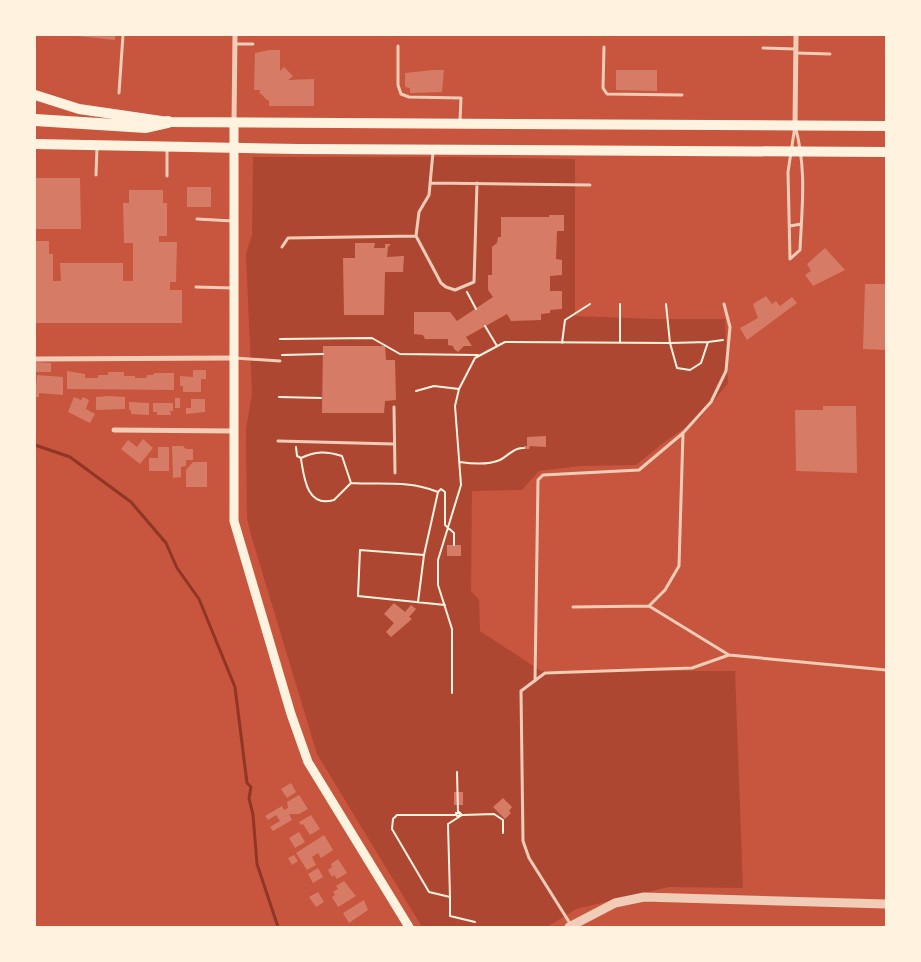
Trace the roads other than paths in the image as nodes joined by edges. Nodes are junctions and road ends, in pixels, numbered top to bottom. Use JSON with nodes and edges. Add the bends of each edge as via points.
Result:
{"nodes":[{"id":1,"x":124,"y":35,"type":"edge"},
{"id":2,"x":235,"y":35,"type":"edge"},
{"id":3,"x":796,"y":35,"type":"edge"},
{"id":4,"x":235,"y":44,"type":"junction"},
{"id":5,"x":253,"y":44,"type":"dead end"},
{"id":6,"x":398,"y":46,"type":"dead end"},
{"id":7,"x":604,"y":47,"type":"dead end"},
{"id":8,"x":763,"y":48,"type":"dead end"},
{"id":9,"x":796,"y":51,"type":"junction"},
{"id":10,"x":830,"y":54,"type":"dead end"},
{"id":11,"x":119,"y":93,"type":"dead end"},
{"id":12,"x":35,"y":95,"type":"edge"},
{"id":13,"x":682,"y":95,"type":"dead end"},
{"id":14,"x":35,"y":120,"type":"edge"},
{"id":15,"x":168,"y":122,"type":"junction"},
{"id":16,"x":234,"y":122,"type":"junction"},
{"id":17,"x":460,"y":124,"type":"junction"},
{"id":18,"x":795,"y":126,"type":"junction"},
{"id":19,"x":886,"y":126,"type":"edge"},
{"id":20,"x":35,"y":144,"type":"edge"},
{"id":21,"x":168,"y":145,"type":"junction"},
{"id":22,"x":97,"y":146,"type":"junction"},
{"id":23,"x":235,"y":148,"type":"junction"},
{"id":24,"x":434,"y":149,"type":"junction"},
{"id":25,"x":791,"y":152,"type":"junction"},
{"id":26,"x":803,"y":152,"type":"junction"},
{"id":27,"x":886,"y":152,"type":"edge"},
{"id":28,"x":96,"y":175,"type":"dead end"},
{"id":29,"x":167,"y":176,"type":"dead end"},
{"id":30,"x":430,"y":183,"type":"junction"},
{"id":31,"x":477,"y":183,"type":"junction"},
{"id":32,"x":590,"y":185,"type":"dead end"},
{"id":33,"x":197,"y":219,"type":"dead end"},
{"id":34,"x":234,"y":221,"type":"junction"},
{"id":35,"x":801,"y":224,"type":"junction"},
{"id":36,"x":790,"y":226,"type":"junction"},
{"id":37,"x":416,"y":236,"type":"junction"},
{"id":38,"x":282,"y":247,"type":"dead end"},
{"id":39,"x":196,"y":287,"type":"dead end"},
{"id":40,"x":234,"y":288,"type":"junction"},
{"id":41,"x":724,"y":304,"type":"dead end"},
{"id":42,"x":234,"y":358,"type":"junction"},
{"id":43,"x":35,"y":359,"type":"edge"},
{"id":44,"x":280,"y":361,"type":"dead end"},
{"id":45,"x":394,"y":407,"type":"dead end"},
{"id":46,"x":114,"y":430,"type":"dead end"},
{"id":47,"x":234,"y":431,"type":"junction"},
{"id":48,"x":683,"y":433,"type":"junction"},
{"id":49,"x":278,"y":441,"type":"dead end"},
{"id":50,"x":394,"y":444,"type":"junction"},
{"id":51,"x":395,"y":473,"type":"dead end"},
{"id":52,"x":573,"y":606,"type":"dead end"},
{"id":53,"x":649,"y":606,"type":"junction"},
{"id":54,"x":729,"y":655,"type":"junction"},
{"id":55,"x":886,"y":670,"type":"edge"},
{"id":56,"x":535,"y":681,"type":"junction"},
{"id":57,"x":886,"y":904,"type":"edge"},
{"id":58,"x":570,"y":926,"type":"edge"},
{"id":59,"x":409,"y":927,"type":"edge"}],
"edges":[{"from":1,"to":11,"type":"lane"},
{"from":2,"to":4,"type":"street"},
{"from":3,"to":9,"type":"street"},
{"from":4,"to":5,"type":"lane"},
{"from":4,"to":16,"type":"street"},
{"from":6,"to":17,"type":"lane","via":[[401,94],[461,98]]},
{"from":7,"to":13,"type":"lane","via":[[603,88],[607,94]]},
{"from":8,"to":9,"type":"lane"},
{"from":9,"to":10,"type":"lane"},
{"from":9,"to":18,"type":"street"},
{"from":12,"to":15,"type":"main road","via":[[79,109]]},
{"from":14,"to":15,"type":"highway","via":[[146,127]]},
{"from":15,"to":16,"type":"main road"},
{"from":16,"to":17,"type":"main road"},
{"from":16,"to":23,"type":"main road"},
{"from":17,"to":18,"type":"main road"},
{"from":18,"to":19,"type":"main road"},
{"from":18,"to":25,"type":"lane"},
{"from":18,"to":26,"type":"lane"},
{"from":20,"to":22,"type":"main road"},
{"from":21,"to":22,"type":"main road"},
{"from":21,"to":23,"type":"main road"},
{"from":21,"to":29,"type":"lane"},
{"from":22,"to":28,"type":"lane"},
{"from":23,"to":24,"type":"main road"},
{"from":23,"to":34,"type":"main road"},
{"from":24,"to":25,"type":"main road"},
{"from":24,"to":30,"type":"lane"},
{"from":25,"to":26,"type":"main road"},
{"from":25,"to":36,"type":"lane","via":[[788,172]]},
{"from":26,"to":27,"type":"main road"},
{"from":26,"to":35,"type":"lane"},
{"from":30,"to":31,"type":"lane"},
{"from":30,"to":37,"type":"lane","via":[[429,195],[419,212]]},
{"from":31,"to":32,"type":"lane"},
{"from":31,"to":37,"type":"lane","via":[[474,282],[455,290],[442,283]]},
{"from":33,"to":34,"type":"lane"},
{"from":34,"to":40,"type":"main road"},
{"from":35,"to":36,"type":"lane"},
{"from":35,"to":36,"type":"lane","via":[[800,250],[790,259]]},
{"from":37,"to":38,"type":"lane","via":[[288,238]]},
{"from":39,"to":40,"type":"lane"},
{"from":40,"to":42,"type":"main road"},
{"from":41,"to":48,"type":"lane","via":[[730,321],[726,371],[710,402]]},
{"from":42,"to":43,"type":"street"},
{"from":42,"to":44,"type":"lane"},
{"from":42,"to":47,"type":"main road"},
{"from":45,"to":50,"type":"lane"},
{"from":46,"to":47,"type":"street"},
{"from":47,"to":59,"type":"main road","via":[[234,521],[301,745]]},
{"from":48,"to":53,"type":"lane","via":[[679,566],[665,590]]},
{"from":48,"to":56,"type":"lane","via":[[639,470],[543,475],[539,478]]},
{"from":49,"to":50,"type":"lane"},
{"from":50,"to":51,"type":"lane"},
{"from":52,"to":53,"type":"lane"},
{"from":53,"to":54,"type":"lane"},
{"from":54,"to":55,"type":"lane"},
{"from":54,"to":56,"type":"lane","via":[[692,668],[545,673]]},
{"from":56,"to":58,"type":"lane","via":[[521,691],[522,841]]},
{"from":57,"to":58,"type":"street","via":[[644,897],[615,903]]}]}
